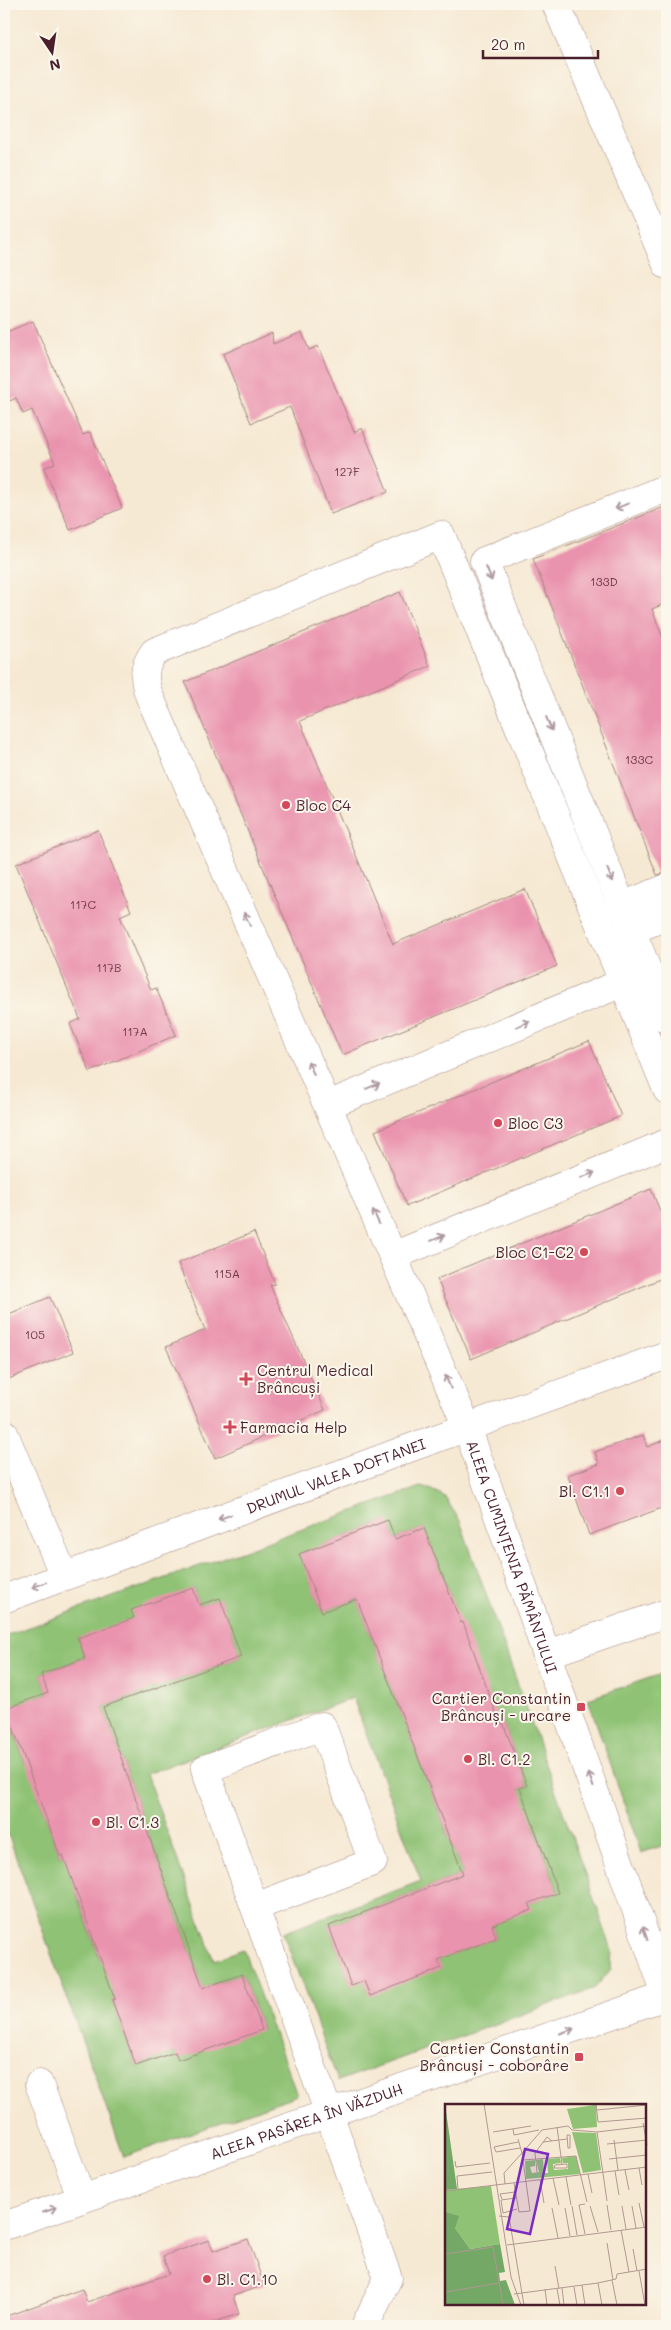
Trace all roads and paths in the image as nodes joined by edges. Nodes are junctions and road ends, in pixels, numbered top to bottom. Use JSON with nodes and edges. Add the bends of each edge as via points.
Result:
{"nodes":[{"id":1,"x":556,"y":4,"type":"edge"},
{"id":2,"x":667,"y":264,"type":"edge"},
{"id":3,"x":667,"y":488,"type":"edge"},
{"id":4,"x":667,"y":888,"type":"edge"},
{"id":5,"x":667,"y":916,"type":"edge"},
{"id":6,"x":627,"y":918,"type":"junction"},
{"id":7,"x":622,"y":983,"type":"junction"},
{"id":8,"x":667,"y":1019,"type":"edge"},
{"id":9,"x":667,"y":1090,"type":"edge"},
{"id":10,"x":328,"y":1105,"type":"junction"},
{"id":11,"x":667,"y":1143,"type":"edge"},
{"id":12,"x":393,"y":1256,"type":"junction"},
{"id":13,"x":667,"y":1355,"type":"edge"},
{"id":14,"x":467,"y":1427,"type":"junction"},
{"id":15,"x":4,"y":1433,"type":"edge"},
{"id":16,"x":64,"y":1576,"type":"junction"},
{"id":17,"x":4,"y":1598,"type":"edge"},
{"id":18,"x":667,"y":1613,"type":"edge"},
{"id":19,"x":548,"y":1654,"type":"junction"},
{"id":20,"x":255,"y":1907,"type":"junction"},
{"id":21,"x":667,"y":1997,"type":"edge"},
{"id":22,"x":39,"y":2084,"type":"dead end"},
{"id":23,"x":328,"y":2114,"type":"junction"},
{"id":24,"x":82,"y":2199,"type":"junction"},
{"id":25,"x":4,"y":2226,"type":"edge"},
{"id":26,"x":365,"y":2326,"type":"edge"}],
"edges":[{"from":1,"to":2,"type":"street"},
{"from":3,"to":6,"type":"street","one_way":true,"via":[[484,560]]},
{"from":4,"to":6,"type":"street"},
{"from":5,"to":6,"type":"street"},
{"from":6,"to":8,"type":"street"},
{"from":7,"to":9,"type":"street"},
{"from":10,"to":7,"type":"street","one_way":true},
{"from":10,"to":7,"type":"street","name":"ALEEA CUMINȚENIA PĂMÂNTULUI","one_way":true,"via":[[149,695],[144,670],[154,652],[441,535]]},
{"from":12,"to":10,"type":"street","name":"ALEEA CUMINȚENIA PĂMÂNTULUI","one_way":true},
{"from":12,"to":11,"type":"street","one_way":true},
{"from":14,"to":12,"type":"street","name":"ALEEA CUMINȚENIA PĂMÂNTULUI","one_way":true},
{"from":13,"to":14,"type":"street","name":"DRUMUL VALEA DOFTANEI"},
{"from":14,"to":16,"type":"street","name":"DRUMUL VALEA DOFTANEI","one_way":true},
{"from":14,"to":19,"type":"street","name":"ALEEA CUMINȚENIA PĂMÂNTULUI"},
{"from":15,"to":16,"type":"street"},
{"from":16,"to":17,"type":"street","name":"DRUMUL VALEA DOFTANEI","one_way":true},
{"from":18,"to":19,"type":"street"},
{"from":21,"to":19,"type":"street","name":"ALEEA CUMINȚENIA PĂMÂNTULUI","one_way":true},
{"from":20,"to":20,"type":"street","via":[[373,1862],[322,1726],[205,1770]]},
{"from":20,"to":23,"type":"street"},
{"from":23,"to":21,"type":"street","name":"ALEEA PASĂREA ÎN VĂZDUH","one_way":true},
{"from":22,"to":24,"type":"street"},
{"from":23,"to":24,"type":"street","name":"ALEEA PASĂREA ÎN VĂZDUH"},
{"from":23,"to":26,"type":"street","via":[[388,2278]]},
{"from":25,"to":24,"type":"street","name":"ALEEA PASĂREA ÎN VĂZDUH","one_way":true}]}
